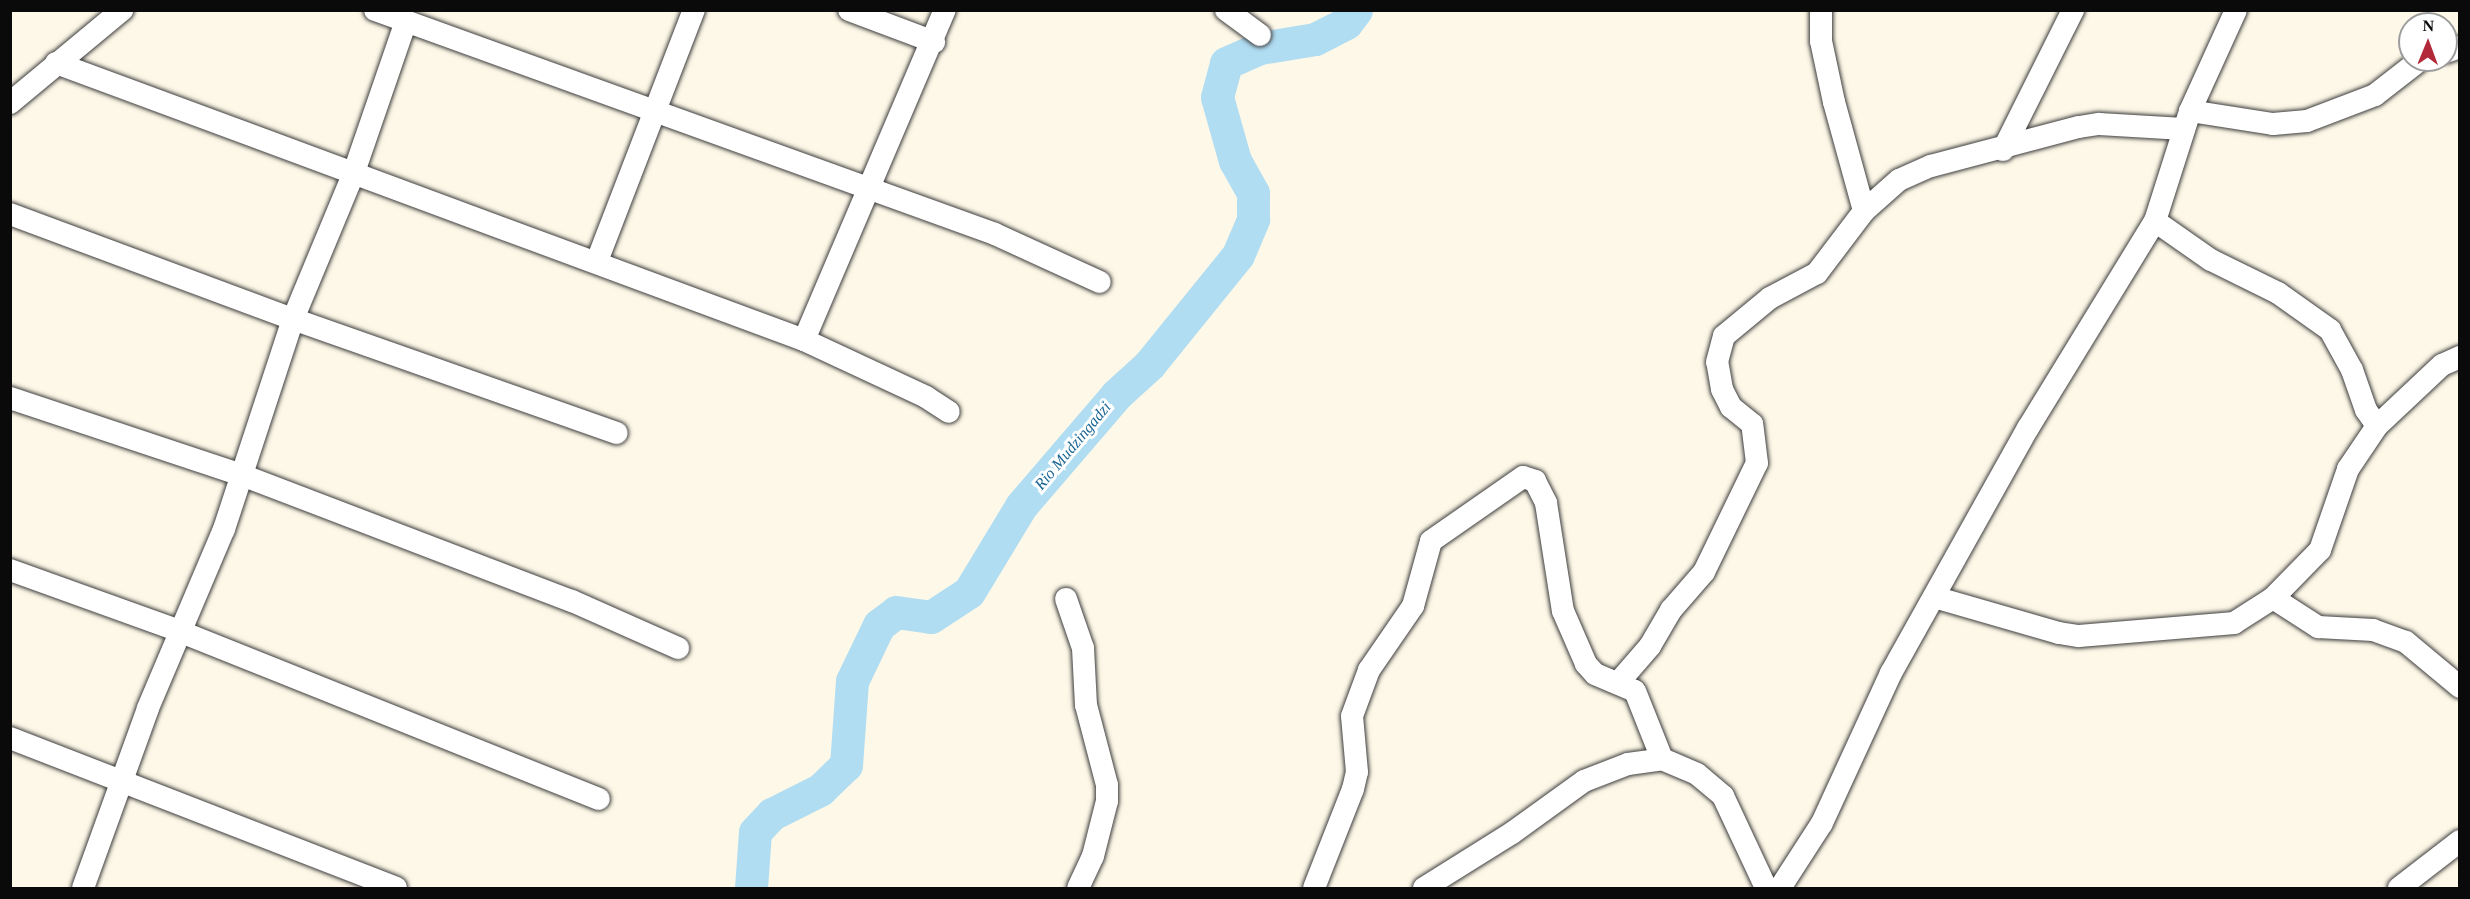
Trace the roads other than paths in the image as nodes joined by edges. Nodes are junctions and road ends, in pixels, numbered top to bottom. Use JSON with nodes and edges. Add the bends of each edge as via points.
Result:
{"nodes":[{"id":1,"x":122,"y":10,"type":"edge"},
{"id":2,"x":375,"y":10,"type":"edge"},
{"id":3,"x":694,"y":10,"type":"edge"},
{"id":4,"x":849,"y":10,"type":"edge"},
{"id":5,"x":945,"y":10,"type":"edge"},
{"id":6,"x":1226,"y":10,"type":"edge"},
{"id":7,"x":1821,"y":10,"type":"edge"},
{"id":8,"x":2073,"y":10,"type":"edge"},
{"id":9,"x":2236,"y":10,"type":"edge"},
{"id":10,"x":406,"y":21,"type":"junction"},
{"id":11,"x":1260,"y":35,"type":"dead end"},
{"id":12,"x":934,"y":42,"type":"junction"},
{"id":13,"x":56,"y":63,"type":"junction"},
{"id":14,"x":2405,"y":72,"type":"edge"},
{"id":15,"x":10,"y":103,"type":"edge"},
{"id":16,"x":656,"y":112,"type":"junction"},
{"id":17,"x":2187,"y":120,"type":"junction"},
{"id":18,"x":2003,"y":150,"type":"junction"},
{"id":19,"x":353,"y":175,"type":"junction"},
{"id":20,"x":868,"y":189,"type":"junction"},
{"id":21,"x":1864,"y":211,"type":"junction"},
{"id":22,"x":10,"y":214,"type":"edge"},
{"id":23,"x":2155,"y":221,"type":"junction"},
{"id":24,"x":597,"y":261,"type":"junction"},
{"id":25,"x":1100,"y":282,"type":"dead end"},
{"id":26,"x":293,"y":320,"type":"junction"},
{"id":27,"x":804,"y":340,"type":"junction"},
{"id":28,"x":2460,"y":357,"type":"edge"},
{"id":29,"x":10,"y":398,"type":"edge"},
{"id":30,"x":949,"y":412,"type":"dead end"},
{"id":31,"x":2377,"y":426,"type":"junction"},
{"id":32,"x":617,"y":433,"type":"dead end"},
{"id":33,"x":239,"y":474,"type":"junction"},
{"id":34,"x":10,"y":570,"type":"edge"},
{"id":35,"x":1934,"y":597,"type":"junction"},
{"id":36,"x":2273,"y":598,"type":"junction"},
{"id":37,"x":1066,"y":599,"type":"dead end"},
{"id":38,"x":179,"y":632,"type":"junction"},
{"id":39,"x":678,"y":648,"type":"dead end"},
{"id":40,"x":1618,"y":683,"type":"junction"},
{"id":41,"x":2460,"y":687,"type":"edge"},
{"id":42,"x":10,"y":738,"type":"edge"},
{"id":43,"x":1662,"y":759,"type":"junction"},
{"id":44,"x":123,"y":784,"type":"junction"},
{"id":45,"x":599,"y":799,"type":"dead end"},
{"id":46,"x":2460,"y":841,"type":"edge"},
{"id":47,"x":83,"y":888,"type":"edge"},
{"id":48,"x":396,"y":888,"type":"edge"},
{"id":49,"x":1078,"y":888,"type":"edge"},
{"id":50,"x":1314,"y":888,"type":"edge"},
{"id":51,"x":1424,"y":888,"type":"edge"},
{"id":52,"x":1767,"y":888,"type":"edge"},
{"id":53,"x":1780,"y":888,"type":"edge"},
{"id":54,"x":2399,"y":888,"type":"edge"}],
"edges":[{"from":1,"to":13,"type":"street"},
{"from":2,"to":10,"type":"street"},
{"from":3,"to":16,"type":"street"},
{"from":4,"to":12,"type":"street"},
{"from":5,"to":12,"type":"street"},
{"from":6,"to":11,"type":"street"},
{"from":7,"to":21,"type":"street","via":[[1821,41]]},
{"from":8,"to":18,"type":"street"},
{"from":9,"to":17,"type":"street"},
{"from":10,"to":16,"type":"street"},
{"from":10,"to":19,"type":"street"},
{"from":12,"to":20,"type":"street"},
{"from":13,"to":15,"type":"street"},
{"from":13,"to":19,"type":"street"},
{"from":14,"to":17,"type":"street","via":[[2375,95],[2307,121],[2273,124]]},
{"from":16,"to":20,"type":"street"},
{"from":16,"to":24,"type":"street"},
{"from":17,"to":18,"type":"street","via":[[2099,124]]},
{"from":17,"to":23,"type":"street"},
{"from":18,"to":21,"type":"street","via":[[1931,165],[1899,180]]},
{"from":19,"to":24,"type":"street"},
{"from":19,"to":26,"type":"street"},
{"from":20,"to":25,"type":"street","via":[[995,234]]},
{"from":20,"to":27,"type":"street"},
{"from":21,"to":40,"type":"street","via":[[1817,273],[1770,298],[1724,336],[1717,362],[1722,389],[1731,407],[1752,424],[1757,463],[1704,572]]},
{"from":22,"to":26,"type":"street"},
{"from":23,"to":31,"type":"street","via":[[2211,260],[2278,293],[2330,330]]},
{"from":23,"to":35,"type":"street","via":[[2028,428]]},
{"from":24,"to":27,"type":"street"},
{"from":26,"to":32,"type":"street"},
{"from":26,"to":33,"type":"street"},
{"from":27,"to":30,"type":"street","via":[[926,397]]},
{"from":28,"to":31,"type":"street","via":[[2442,365]]},
{"from":29,"to":33,"type":"street"},
{"from":31,"to":36,"type":"street","via":[[2348,469],[2320,550]]},
{"from":33,"to":38,"type":"street","via":[[224,529]]},
{"from":33,"to":39,"type":"street","via":[[572,601]]},
{"from":34,"to":38,"type":"street"},
{"from":35,"to":36,"type":"street","via":[[2079,636],[2234,623]]},
{"from":35,"to":53,"type":"street","via":[[1891,673],[1822,823]]},
{"from":36,"to":41,"type":"street","via":[[2318,627],[2373,630],[2406,642]]},
{"from":37,"to":49,"type":"street","via":[[1083,648],[1086,705],[1107,785],[1107,801],[1093,856]]},
{"from":38,"to":44,"type":"street"},
{"from":38,"to":45,"type":"street"},
{"from":40,"to":43,"type":"street","via":[[1635,690]]},
{"from":40,"to":50,"type":"street","via":[[1595,674],[1586,664],[1563,611],[1546,502],[1535,481],[1523,477],[1431,541],[1413,606],[1369,670],[1352,716],[1357,772]]},
{"from":42,"to":44,"type":"street"},
{"from":43,"to":51,"type":"street","via":[[1628,764],[1584,781],[1512,833]]},
{"from":43,"to":52,"type":"street","via":[[1697,774],[1723,796]]},
{"from":44,"to":47,"type":"street"},
{"from":44,"to":48,"type":"street"},
{"from":46,"to":54,"type":"street"}]}
